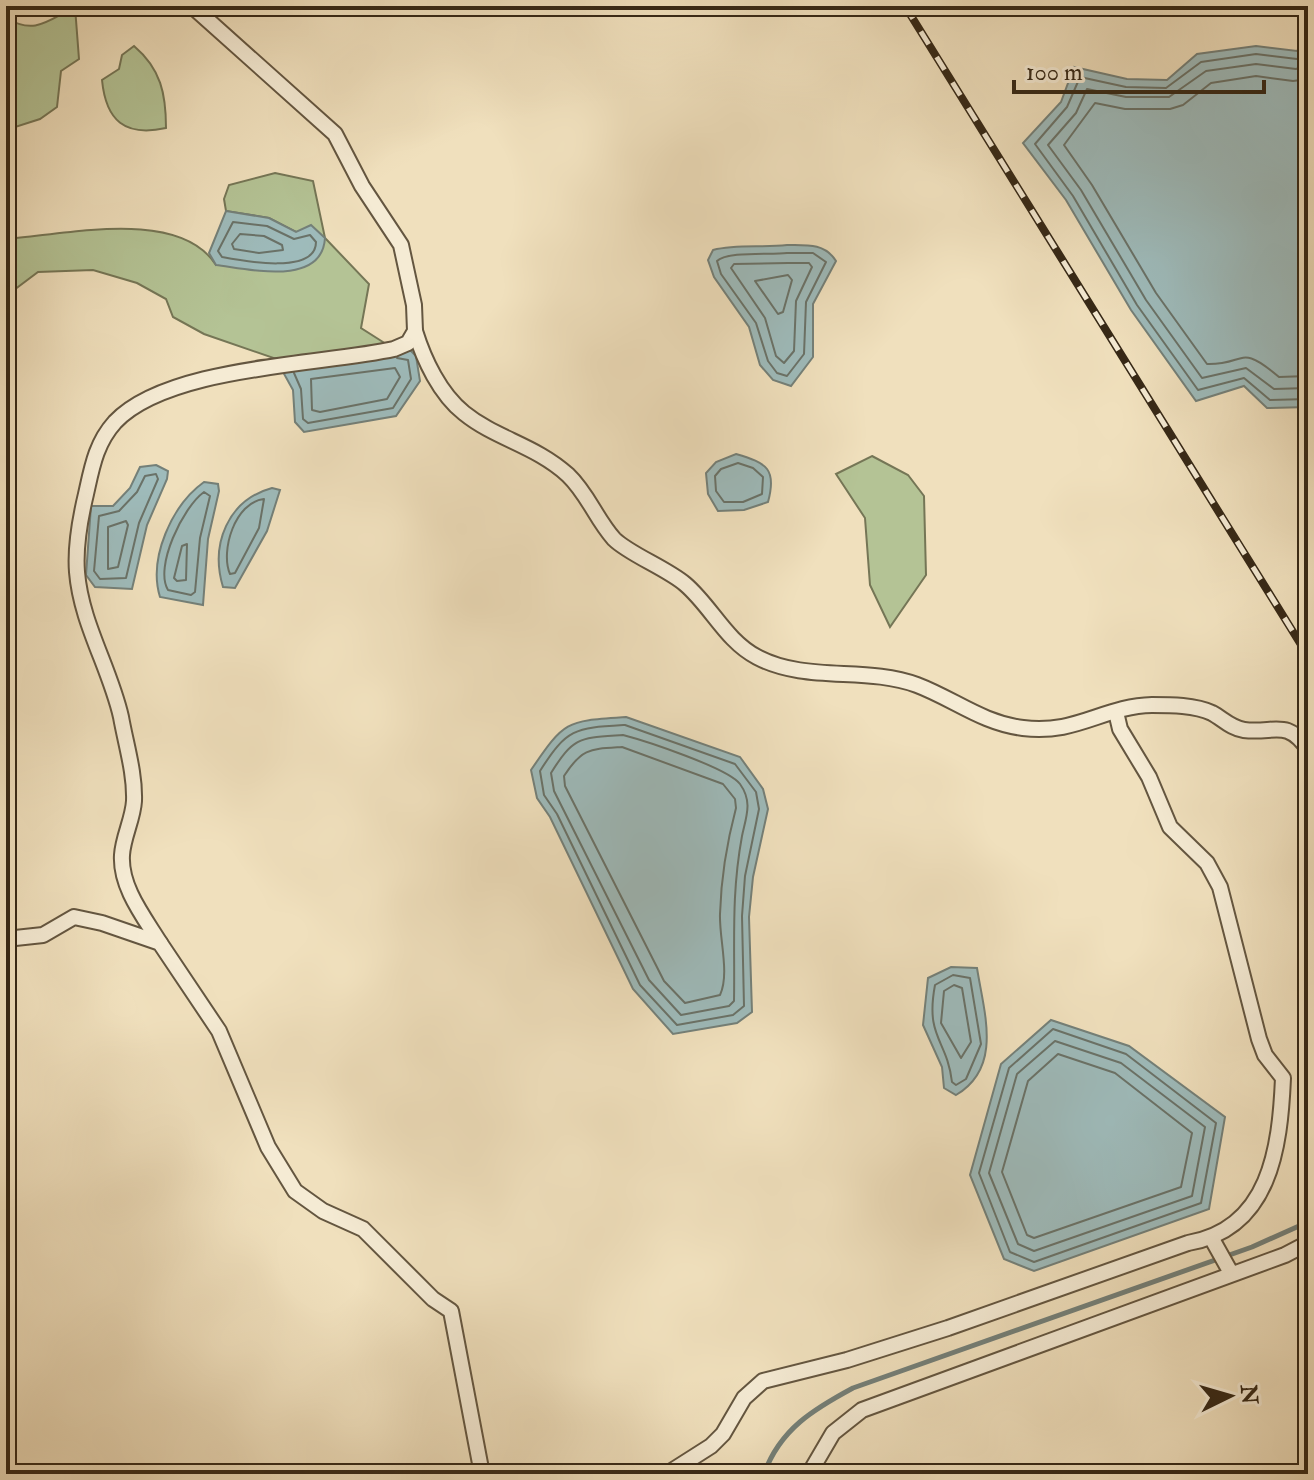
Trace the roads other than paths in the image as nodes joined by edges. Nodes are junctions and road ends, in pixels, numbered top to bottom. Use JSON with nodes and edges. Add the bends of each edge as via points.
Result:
{"nodes":[{"id":1,"x":192,"y":6,"type":"edge"},
{"id":2,"x":415,"y":331,"type":"junction"},
{"id":3,"x":1116,"y":712,"type":"junction"},
{"id":4,"x":1308,"y":749,"type":"edge"},
{"id":5,"x":6,"y":939,"type":"edge"},
{"id":6,"x":160,"y":943,"type":"junction"},
{"id":7,"x":1212,"y":1239,"type":"junction"},
{"id":8,"x":1308,"y":1243,"type":"edge"},
{"id":9,"x":1231,"y":1273,"type":"junction"},
{"id":10,"x":482,"y":1474,"type":"edge"},
{"id":11,"x":667,"y":1474,"type":"edge"},
{"id":12,"x":809,"y":1474,"type":"edge"}],
"edges":[{"from":1,"to":2,"type":"street","via":[[335,134],[401,245]]},
{"from":2,"to":3,"type":"street","via":[[451,403],[568,475],[615,540],[686,584],[739,645],[758,658],[804,671],[917,685],[977,717],[1021,728],[1070,728]]},
{"from":2,"to":6,"type":"street","via":[[408,343],[394,349],[259,368],[197,380],[164,393],[116,420],[93,459],[81,513],[77,572],[93,637],[115,692],[131,769],[134,805],[122,856],[126,880]]},
{"from":3,"to":4,"type":"street","via":[[1149,705],[1197,708],[1246,730],[1284,729],[1297,734]]},
{"from":3,"to":7,"type":"street","via":[[1170,827],[1207,863],[1220,887],[1259,1039],[1283,1078],[1279,1125],[1258,1202]]},
{"from":5,"to":6,"type":"street","via":[[43,935],[74,917]]},
{"from":6,"to":10,"type":"street","via":[[219,1031],[268,1147],[295,1191],[363,1229],[451,1311]]},
{"from":7,"to":9,"type":"street"},
{"from":7,"to":11,"type":"street","via":[[847,1360],[763,1381],[744,1398],[711,1446]]},
{"from":8,"to":9,"type":"street"},
{"from":9,"to":12,"type":"street","via":[[862,1410],[833,1433]]}]}
